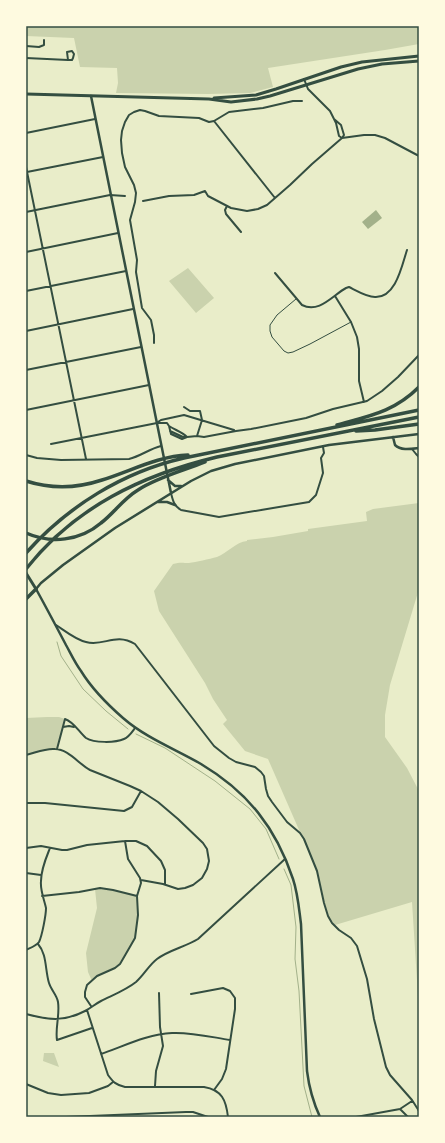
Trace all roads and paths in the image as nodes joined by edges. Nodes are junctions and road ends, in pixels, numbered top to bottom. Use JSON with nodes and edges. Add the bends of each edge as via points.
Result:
{"nodes":[{"id":1,"x":44,"y":40,"type":"dead end"},
{"id":2,"x":26,"y":46,"type":"edge"},
{"id":3,"x":419,"y":56,"type":"edge"},
{"id":4,"x":26,"y":58,"type":"edge"},
{"id":5,"x":68,"y":60,"type":"junction"},
{"id":6,"x":419,"y":61,"type":"edge"},
{"id":7,"x":304,"y":79,"type":"junction"},
{"id":8,"x":306,"y":85,"type":"junction"},
{"id":9,"x":26,"y":94,"type":"edge"},
{"id":10,"x":91,"y":96,"type":"junction"},
{"id":11,"x":209,"y":99,"type":"junction"},
{"id":12,"x":302,"y":101,"type":"dead end"},
{"id":13,"x":95,"y":119,"type":"junction"},
{"id":14,"x":334,"y":119,"type":"junction"},
{"id":15,"x":214,"y":121,"type":"junction"},
{"id":16,"x":26,"y":133,"type":"edge"},
{"id":17,"x":342,"y":138,"type":"junction"},
{"id":18,"x":419,"y":156,"type":"edge"},
{"id":19,"x":103,"y":157,"type":"junction"},
{"id":20,"x":26,"y":167,"type":"edge"},
{"id":21,"x":26,"y":172,"type":"edge"},
{"id":22,"x":110,"y":195,"type":"junction"},
{"id":23,"x":125,"y":196,"type":"dead end"},
{"id":24,"x":275,"y":198,"type":"junction"},
{"id":25,"x":143,"y":201,"type":"dead end"},
{"id":26,"x":227,"y":206,"type":"junction"},
{"id":27,"x":35,"y":210,"type":"junction"},
{"id":28,"x":26,"y":212,"type":"edge"},
{"id":29,"x":241,"y":232,"type":"dead end"},
{"id":30,"x":118,"y":233,"type":"junction"},
{"id":31,"x":42,"y":248,"type":"junction"},
{"id":32,"x":407,"y":250,"type":"dead end"},
{"id":33,"x":26,"y":252,"type":"edge"},
{"id":34,"x":126,"y":271,"type":"junction"},
{"id":35,"x":275,"y":273,"type":"dead end"},
{"id":36,"x":50,"y":286,"type":"junction"},
{"id":37,"x":26,"y":291,"type":"edge"},
{"id":38,"x":334,"y":296,"type":"junction"},
{"id":39,"x":297,"y":298,"type":"junction"},
{"id":40,"x":133,"y":309,"type":"junction"},
{"id":41,"x":351,"y":322,"type":"junction"},
{"id":42,"x":58,"y":325,"type":"junction"},
{"id":43,"x":26,"y":331,"type":"edge"},
{"id":44,"x":154,"y":343,"type":"dead end"},
{"id":45,"x":141,"y":347,"type":"junction"},
{"id":46,"x":419,"y":355,"type":"edge"},
{"id":47,"x":66,"y":362,"type":"junction"},
{"id":48,"x":26,"y":370,"type":"edge"},
{"id":49,"x":149,"y":385,"type":"junction"},
{"id":50,"x":419,"y":387,"type":"edge"},
{"id":51,"x":73,"y":400,"type":"junction"},
{"id":52,"x":364,"y":402,"type":"junction"},
{"id":53,"x":184,"y":407,"type":"dead end"},
{"id":54,"x":26,"y":410,"type":"edge"},
{"id":55,"x":419,"y":410,"type":"edge"},
{"id":56,"x":419,"y":417,"type":"edge"},
{"id":57,"x":202,"y":420,"type":"junction"},
{"id":58,"x":157,"y":423,"type":"junction"},
{"id":59,"x":419,"y":424,"type":"edge"},
{"id":60,"x":169,"y":426,"type":"junction"},
{"id":61,"x":236,"y":431,"type":"junction"},
{"id":62,"x":315,"y":432,"type":"junction"},
{"id":63,"x":341,"y":432,"type":"junction"},
{"id":64,"x":419,"y":434,"type":"edge"},
{"id":65,"x":197,"y":436,"type":"junction"},
{"id":66,"x":187,"y":437,"type":"junction"},
{"id":67,"x":393,"y":437,"type":"junction"},
{"id":68,"x":81,"y":438,"type":"junction"},
{"id":69,"x":51,"y":444,"type":"dead end"},
{"id":70,"x":161,"y":446,"type":"junction"},
{"id":71,"x":323,"y":447,"type":"junction"},
{"id":72,"x":412,"y":448,"type":"junction"},
{"id":73,"x":419,"y":448,"type":"edge"},
{"id":74,"x":26,"y":455,"type":"edge"},
{"id":75,"x":217,"y":457,"type":"junction"},
{"id":76,"x":419,"y":457,"type":"edge"},
{"id":77,"x":86,"y":459,"type":"junction"},
{"id":78,"x":157,"y":463,"type":"junction"},
{"id":79,"x":168,"y":480,"type":"junction"},
{"id":80,"x":26,"y":481,"type":"edge"},
{"id":81,"x":184,"y":485,"type":"junction"},
{"id":82,"x":171,"y":493,"type":"junction"},
{"id":83,"x":155,"y":503,"type":"junction"},
{"id":84,"x":175,"y":505,"type":"junction"},
{"id":85,"x":26,"y":533,"type":"edge"},
{"id":86,"x":26,"y":553,"type":"edge"},
{"id":87,"x":26,"y":570,"type":"edge"},
{"id":88,"x":26,"y":573,"type":"edge"},
{"id":89,"x":36,"y":589,"type":"junction"},
{"id":90,"x":26,"y":600,"type":"edge"},
{"id":91,"x":55,"y":624,"type":"junction"},
{"id":92,"x":62,"y":728,"type":"junction"},
{"id":93,"x":135,"y":728,"type":"junction"},
{"id":94,"x":77,"y":729,"type":"junction"},
{"id":95,"x":57,"y":749,"type":"junction"},
{"id":96,"x":26,"y":755,"type":"edge"},
{"id":97,"x":141,"y":791,"type":"junction"},
{"id":98,"x":26,"y":803,"type":"edge"},
{"id":99,"x":125,"y":841,"type":"junction"},
{"id":100,"x":26,"y":848,"type":"edge"},
{"id":101,"x":50,"y":848,"type":"junction"},
{"id":102,"x":285,"y":858,"type":"junction"},
{"id":103,"x":26,"y":873,"type":"edge"},
{"id":104,"x":41,"y":875,"type":"junction"},
{"id":105,"x":141,"y":880,"type":"junction"},
{"id":106,"x":165,"y":884,"type":"junction"},
{"id":107,"x":42,"y":896,"type":"junction"},
{"id":108,"x":137,"y":896,"type":"junction"},
{"id":109,"x":38,"y":944,"type":"junction"},
{"id":110,"x":26,"y":950,"type":"edge"},
{"id":111,"x":159,"y":993,"type":"dead end"},
{"id":112,"x":190,"y":994,"type":"dead end"},
{"id":113,"x":92,"y":1006,"type":"junction"},
{"id":114,"x":87,"y":1010,"type":"junction"},
{"id":115,"x":26,"y":1014,"type":"edge"},
{"id":116,"x":58,"y":1019,"type":"junction"},
{"id":117,"x":92,"y":1028,"type":"junction"},
{"id":118,"x":161,"y":1034,"type":"junction"},
{"id":119,"x":230,"y":1040,"type":"junction"},
{"id":120,"x":101,"y":1054,"type":"junction"},
{"id":121,"x":113,"y":1082,"type":"junction"},
{"id":122,"x":26,"y":1084,"type":"edge"},
{"id":123,"x":155,"y":1087,"type":"junction"},
{"id":124,"x":214,"y":1090,"type":"junction"},
{"id":125,"x":412,"y":1100,"type":"junction"},
{"id":126,"x":400,"y":1109,"type":"junction"},
{"id":127,"x":419,"y":1111,"type":"edge"},
{"id":128,"x":66,"y":1117,"type":"edge"},
{"id":129,"x":208,"y":1117,"type":"edge"},
{"id":130,"x":228,"y":1117,"type":"edge"},
{"id":131,"x":320,"y":1117,"type":"edge"},
{"id":132,"x":356,"y":1117,"type":"edge"},
{"id":133,"x":408,"y":1117,"type":"edge"}],
"edges":[{"from":1,"to":2,"type":"street","via":[[44,46]]},
{"from":3,"to":7,"type":"main road","via":[[362,62]]},
{"from":4,"to":5,"type":"street"},
{"from":5,"to":5,"type":"street","via":[[74,58],[72,51],[68,52]]},
{"from":6,"to":8,"type":"main road","via":[[363,68]]},
{"from":7,"to":8,"type":"street"},
{"from":7,"to":11,"type":"main road","via":[[256,94]]},
{"from":8,"to":11,"type":"main road","via":[[241,102]]},
{"from":8,"to":14,"type":"street"},
{"from":9,"to":10,"type":"main road"},
{"from":10,"to":11,"type":"main road"},
{"from":10,"to":13,"type":"street"},
{"from":12,"to":15,"type":"street","via":[[228,112]]},
{"from":13,"to":16,"type":"street"},
{"from":13,"to":19,"type":"street"},
{"from":14,"to":17,"type":"street"},
{"from":14,"to":17,"type":"street","via":[[341,125],[344,135]]},
{"from":15,"to":24,"type":"street"},
{"from":15,"to":44,"type":"street","via":[[159,116],[143,110],[130,115],[122,131],[121,145],[125,167],[136,193],[130,220],[137,260],[136,272],[142,308],[152,323]]},
{"from":17,"to":18,"type":"street","via":[[375,135]]},
{"from":17,"to":24,"type":"street"},
{"from":19,"to":21,"type":"street"},
{"from":19,"to":22,"type":"street"},
{"from":20,"to":21,"type":"street"},
{"from":21,"to":27,"type":"street"},
{"from":22,"to":23,"type":"street"},
{"from":22,"to":27,"type":"street"},
{"from":22,"to":30,"type":"street"},
{"from":24,"to":26,"type":"street","via":[[254,210]]},
{"from":25,"to":26,"type":"street","via":[[194,195],[205,191],[208,196]]},
{"from":26,"to":29,"type":"street","via":[[226,214]]},
{"from":27,"to":28,"type":"street"},
{"from":27,"to":31,"type":"street"},
{"from":30,"to":31,"type":"street"},
{"from":30,"to":34,"type":"street"},
{"from":31,"to":33,"type":"street"},
{"from":31,"to":36,"type":"street"},
{"from":32,"to":38,"type":"street","via":[[394,285],[385,295],[374,297],[346,288]]},
{"from":34,"to":36,"type":"street"},
{"from":34,"to":40,"type":"street"},
{"from":35,"to":39,"type":"street"},
{"from":36,"to":37,"type":"street"},
{"from":36,"to":42,"type":"street"},
{"from":38,"to":39,"type":"street","via":[[313,308],[304,306]]},
{"from":38,"to":41,"type":"street"},
{"from":39,"to":41,"type":"lane","via":[[277,315],[270,325],[272,337],[288,353]]},
{"from":40,"to":42,"type":"street"},
{"from":40,"to":45,"type":"street"},
{"from":41,"to":52,"type":"street","via":[[358,340],[359,381]]},
{"from":42,"to":43,"type":"street"},
{"from":42,"to":47,"type":"street"},
{"from":45,"to":47,"type":"street"},
{"from":45,"to":49,"type":"street"},
{"from":46,"to":52,"type":"street","via":[[382,392]]},
{"from":47,"to":48,"type":"street"},
{"from":47,"to":51,"type":"street"},
{"from":49,"to":51,"type":"street"},
{"from":49,"to":58,"type":"street"},
{"from":50,"to":62,"type":"highway","via":[[400,403],[383,412]]},
{"from":51,"to":54,"type":"street"},
{"from":51,"to":68,"type":"street"},
{"from":52,"to":61,"type":"street","via":[[306,418]]},
{"from":53,"to":57,"type":"street","via":[[190,411],[200,411]]},
{"from":55,"to":62,"type":"highway"},
{"from":56,"to":63,"type":"highway"},
{"from":57,"to":58,"type":"street","via":[[182,415]]},
{"from":57,"to":61,"type":"street"},
{"from":57,"to":65,"type":"street"},
{"from":58,"to":60,"type":"street","via":[[166,422]]},
{"from":58,"to":68,"type":"street"},
{"from":58,"to":70,"type":"street"},
{"from":59,"to":63,"type":"highway"},
{"from":60,"to":66,"type":"street"},
{"from":60,"to":66,"type":"street","via":[[173,436],[182,439]]},
{"from":61,"to":65,"type":"street"},
{"from":62,"to":78,"type":"highway"},
{"from":63,"to":75,"type":"highway"},
{"from":64,"to":67,"type":"street"},
{"from":65,"to":66,"type":"street"},
{"from":67,"to":71,"type":"street"},
{"from":67,"to":72,"type":"street","via":[[398,448]]},
{"from":68,"to":69,"type":"street"},
{"from":68,"to":77,"type":"street"},
{"from":70,"to":77,"type":"street","via":[[129,459]]},
{"from":70,"to":79,"type":"street"},
{"from":71,"to":81,"type":"street","via":[[228,465]]},
{"from":71,"to":84,"type":"street","via":[[323,473],[316,495],[309,502],[219,518],[181,510]]},
{"from":72,"to":73,"type":"street"},
{"from":72,"to":76,"type":"street"},
{"from":74,"to":77,"type":"street","via":[[48,459]]},
{"from":75,"to":85,"type":"highway","via":[[145,486],[122,502],[92,530],[82,534],[54,540]]},
{"from":75,"to":87,"type":"highway","via":[[159,474],[107,499],[62,532]]},
{"from":78,"to":80,"type":"highway","via":[[80,485],[51,486]]},
{"from":78,"to":86,"type":"highway","via":[[94,495],[64,516]]},
{"from":79,"to":81,"type":"street","via":[[175,486]]},
{"from":79,"to":82,"type":"street"},
{"from":81,"to":82,"type":"street"},
{"from":82,"to":83,"type":"street"},
{"from":82,"to":84,"type":"street"},
{"from":83,"to":84,"type":"street","via":[[168,502]]},
{"from":83,"to":89,"type":"street","via":[[76,555]]},
{"from":88,"to":89,"type":"main road"},
{"from":89,"to":90,"type":"highway"},
{"from":89,"to":91,"type":"street"},
{"from":91,"to":93,"type":"street","via":[[90,684]]},
{"from":91,"to":125,"type":"street","via":[[85,642],[120,639],[135,644],[218,750],[236,762],[255,767],[261,772],[268,796],[287,822],[300,833],[306,844],[317,871],[324,903],[332,923],[354,940],[357,946],[367,979],[386,1067]]},
{"from":92,"to":94,"type":"street","via":[[69,726]]},
{"from":92,"to":94,"type":"street","via":[[65,719]]},
{"from":92,"to":95,"type":"street"},
{"from":93,"to":94,"type":"street","via":[[124,739],[96,742]]},
{"from":93,"to":102,"type":"street","via":[[222,777],[234,787],[271,829]]},
{"from":95,"to":96,"type":"street"},
{"from":95,"to":97,"type":"street","via":[[84,767]]},
{"from":97,"to":98,"type":"street","via":[[132,807],[124,811]]},
{"from":97,"to":106,"type":"street","via":[[172,813],[203,843],[208,852],[207,869],[195,884],[178,889]]},
{"from":99,"to":101,"type":"street","via":[[67,850]]},
{"from":99,"to":105,"type":"street","via":[[128,859]]},
{"from":99,"to":106,"type":"street","via":[[142,843],[160,858],[165,870]]},
{"from":100,"to":101,"type":"street"},
{"from":101,"to":104,"type":"street"},
{"from":102,"to":113,"type":"street","via":[[198,939],[161,956],[134,984]]},
{"from":102,"to":131,"type":"street","via":[[296,892],[301,924],[307,1071]]},
{"from":103,"to":104,"type":"street"},
{"from":104,"to":107,"type":"street"},
{"from":105,"to":106,"type":"street"},
{"from":105,"to":108,"type":"street"},
{"from":107,"to":108,"type":"street","via":[[100,888]]},
{"from":107,"to":109,"type":"street","via":[[46,913]]},
{"from":108,"to":113,"type":"street","via":[[138,915],[133,943],[118,966],[97,976],[87,985],[85,996]]},
{"from":109,"to":110,"type":"street"},
{"from":109,"to":116,"type":"street","via":[[45,960],[50,986],[57,999]]},
{"from":111,"to":118,"type":"street"},
{"from":112,"to":119,"type":"street","via":[[223,988],[232,992],[236,1000]]},
{"from":113,"to":114,"type":"street"},
{"from":114,"to":116,"type":"street"},
{"from":114,"to":117,"type":"street"},
{"from":115,"to":116,"type":"street","via":[[43,1019]]},
{"from":116,"to":117,"type":"street","via":[[57,1040]]},
{"from":117,"to":120,"type":"street"},
{"from":118,"to":119,"type":"street","via":[[179,1033]]},
{"from":118,"to":120,"type":"street"},
{"from":118,"to":123,"type":"street","via":[[163,1046],[156,1071]]},
{"from":119,"to":124,"type":"street","via":[[227,1065]]},
{"from":120,"to":121,"type":"street"},
{"from":121,"to":122,"type":"street","via":[[89,1093],[61,1095]]},
{"from":121,"to":123,"type":"street","via":[[125,1087]]},
{"from":123,"to":124,"type":"street","via":[[204,1087]]},
{"from":124,"to":130,"type":"street","via":[[224,1098]]},
{"from":125,"to":126,"type":"street"},
{"from":125,"to":127,"type":"street"},
{"from":126,"to":132,"type":"street"},
{"from":126,"to":133,"type":"street"},
{"from":128,"to":129,"type":"street","via":[[193,1112]]}]}
